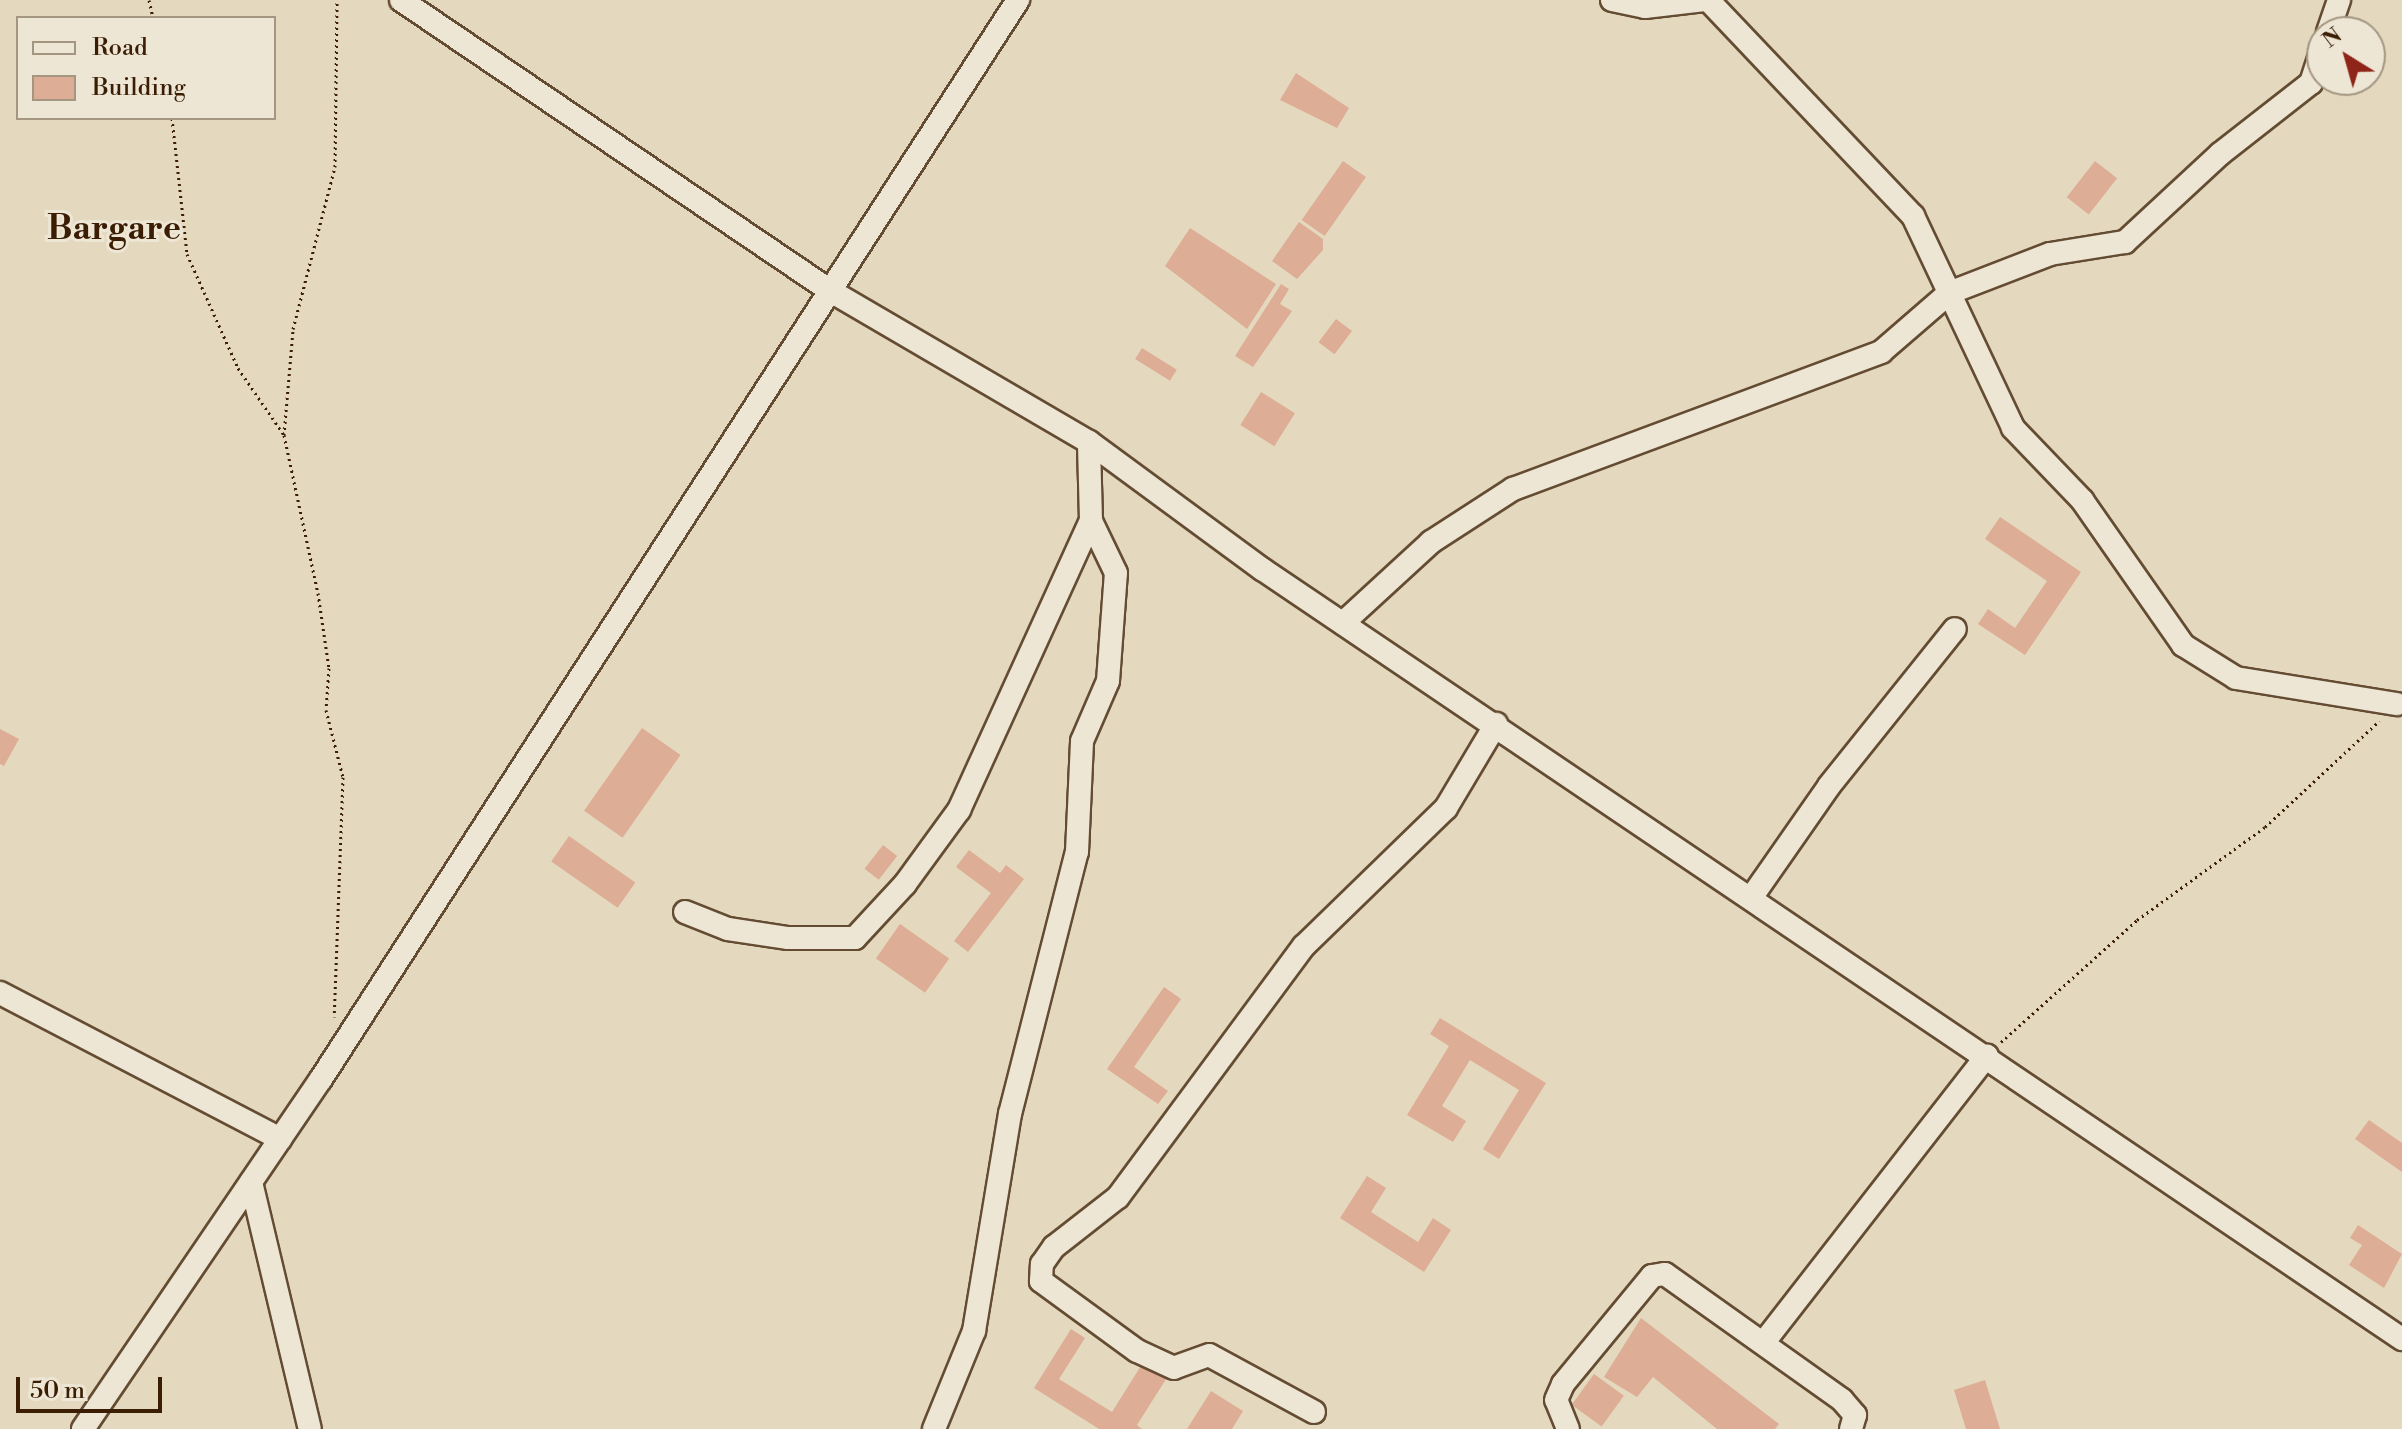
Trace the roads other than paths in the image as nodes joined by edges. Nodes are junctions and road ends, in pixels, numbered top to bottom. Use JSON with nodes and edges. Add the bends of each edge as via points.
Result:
{"nodes":[{"id":1,"x":401,"y":0,"type":"edge"},
{"id":2,"x":1018,"y":0,"type":"edge"},
{"id":3,"x":1612,"y":0,"type":"edge"},
{"id":4,"x":1707,"y":0,"type":"edge"},
{"id":5,"x":2306,"y":87,"type":"edge"},
{"id":6,"x":829,"y":290,"type":"junction"},
{"id":7,"x":1949,"y":293,"type":"junction"},
{"id":8,"x":1089,"y":442,"type":"junction"},
{"id":9,"x":1091,"y":521,"type":"junction"},
{"id":10,"x":1343,"y":623,"type":"junction"},
{"id":11,"x":1955,"y":629,"type":"dead end"},
{"id":12,"x":2397,"y":704,"type":"road end"},
{"id":13,"x":1496,"y":724,"type":"junction"},
{"id":14,"x":1751,"y":898,"type":"junction"},
{"id":15,"x":685,"y":912,"type":"dead end"},
{"id":16,"x":0,"y":993,"type":"edge"},
{"id":17,"x":1987,"y":1056,"type":"junction"},
{"id":18,"x":280,"y":1139,"type":"junction"},
{"id":19,"x":251,"y":1182,"type":"junction"},
{"id":20,"x":2402,"y":1339,"type":"edge"},
{"id":21,"x":1764,"y":1342,"type":"junction"},
{"id":22,"x":1314,"y":1412,"type":"dead end"},
{"id":23,"x":83,"y":1429,"type":"edge"},
{"id":24,"x":310,"y":1429,"type":"edge"},
{"id":25,"x":934,"y":1429,"type":"edge"},
{"id":26,"x":1568,"y":1429,"type":"edge"},
{"id":27,"x":1851,"y":1429,"type":"edge"}],
"edges":[{"from":1,"to":6,"type":"street"},
{"from":2,"to":6,"type":"street"},
{"from":3,"to":4,"type":"street","via":[[1645,7]]},
{"from":4,"to":7,"type":"street","via":[[1913,216]]},
{"from":5,"to":7,"type":"street","via":[[2220,154],[2125,242],[2050,254]]},
{"from":6,"to":8,"type":"street"},
{"from":6,"to":18,"type":"street"},
{"from":7,"to":10,"type":"street","via":[[1881,352],[1513,489],[1431,542]]},
{"from":7,"to":12,"type":"street","via":[[2013,428],[2082,500],[2183,645],[2236,678]]},
{"from":8,"to":9,"type":"street"},
{"from":8,"to":10,"type":"street"},
{"from":9,"to":15,"type":"street","via":[[959,810],[905,884],[855,938],[788,938],[728,929]]},
{"from":9,"to":25,"type":"street","via":[[1116,573],[1108,681],[1082,741],[1077,852],[1010,1114],[974,1331]]},
{"from":10,"to":13,"type":"street"},
{"from":11,"to":14,"type":"street","via":[[1829,786]]},
{"from":13,"to":14,"type":"street"},
{"from":13,"to":22,"type":"street","via":[[1446,808],[1304,946],[1118,1197],[1054,1247],[1042,1264],[1041,1281],[1137,1351],[1174,1368],[1209,1355]]},
{"from":14,"to":17,"type":"street"},
{"from":16,"to":18,"type":"street"},
{"from":17,"to":20,"type":"street"},
{"from":17,"to":21,"type":"street"},
{"from":18,"to":19,"type":"street"},
{"from":19,"to":23,"type":"street"},
{"from":19,"to":24,"type":"street"},
{"from":21,"to":26,"type":"street","via":[[1677,1279],[1652,1276],[1563,1384],[1556,1400]]},
{"from":21,"to":27,"type":"street","via":[[1842,1400],[1855,1415]]}]}
